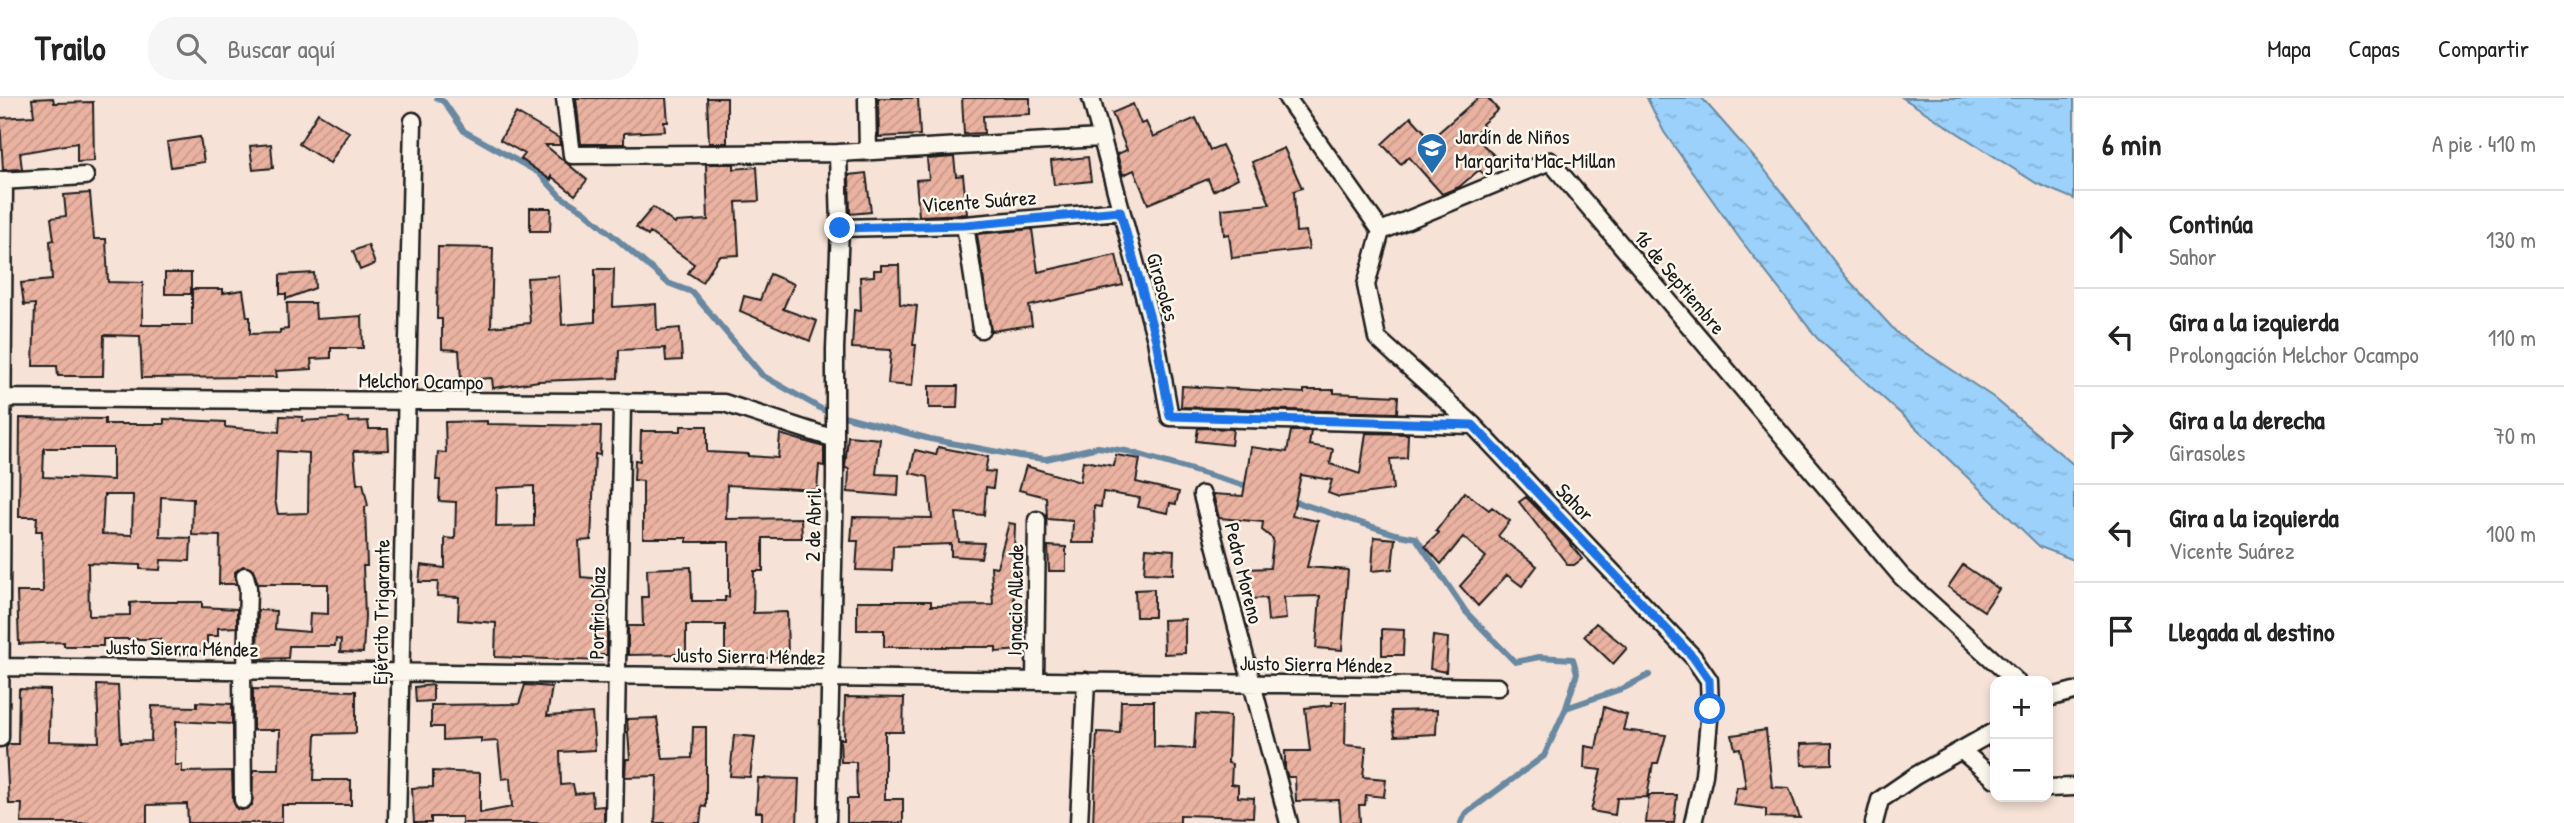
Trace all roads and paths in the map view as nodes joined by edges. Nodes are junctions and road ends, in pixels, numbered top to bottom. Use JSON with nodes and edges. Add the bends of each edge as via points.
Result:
{"nodes":[{"id":1,"x":565,"y":98,"type":"edge"},
{"id":2,"x":867,"y":98,"type":"edge"},
{"id":3,"x":1091,"y":98,"type":"edge"},
{"id":4,"x":1287,"y":98,"type":"edge"},
{"id":5,"x":413,"y":121,"type":"dead end"},
{"id":6,"x":1100,"y":138,"type":"junction"},
{"id":7,"x":868,"y":152,"type":"junction"},
{"id":8,"x":838,"y":153,"type":"junction"},
{"id":9,"x":85,"y":176,"type":"dead end"},
{"id":10,"x":2,"y":180,"type":"edge"},
{"id":11,"x":1120,"y":211,"type":"junction"},
{"id":12,"x":965,"y":225,"type":"junction"},
{"id":13,"x":840,"y":228,"type":"junction"},
{"id":14,"x":1381,"y":231,"type":"junction"},
{"id":15,"x":981,"y":329,"type":"dead end"},
{"id":16,"x":1,"y":398,"type":"edge"},
{"id":17,"x":407,"y":402,"type":"junction"},
{"id":18,"x":622,"y":404,"type":"junction"},
{"id":19,"x":1473,"y":425,"type":"junction"},
{"id":20,"x":835,"y":434,"type":"junction"},
{"id":21,"x":1202,"y":495,"type":"dead end"},
{"id":22,"x":1037,"y":520,"type":"dead end"},
{"id":23,"x":245,"y":576,"type":"dead end"},
{"id":24,"x":0,"y":667,"type":"edge"},
{"id":25,"x":244,"y":670,"type":"junction"},
{"id":26,"x":401,"y":672,"type":"junction"},
{"id":27,"x":617,"y":675,"type":"junction"},
{"id":28,"x":2011,"y":676,"type":"edge"},
{"id":29,"x":830,"y":678,"type":"junction"},
{"id":30,"x":1035,"y":681,"type":"junction"},
{"id":31,"x":1086,"y":681,"type":"junction"},
{"id":32,"x":1251,"y":684,"type":"junction"},
{"id":33,"x":1498,"y":687,"type":"dead end"},
{"id":34,"x":2074,"y":691,"type":"edge"},
{"id":35,"x":2053,"y":697,"type":"edge"},
{"id":36,"x":1990,"y":735,"type":"edge"},
{"id":37,"x":0,"y":738,"type":"edge"},
{"id":38,"x":1962,"y":751,"type":"junction"},
{"id":39,"x":1990,"y":775,"type":"edge"},
{"id":40,"x":2053,"y":788,"type":"edge"},
{"id":41,"x":2074,"y":788,"type":"edge"},
{"id":42,"x":243,"y":800,"type":"dead end"},
{"id":43,"x":397,"y":823,"type":"edge"},
{"id":44,"x":614,"y":823,"type":"edge"},
{"id":45,"x":827,"y":823,"type":"edge"},
{"id":46,"x":1079,"y":823,"type":"edge"},
{"id":47,"x":1289,"y":823,"type":"edge"},
{"id":48,"x":1693,"y":823,"type":"edge"},
{"id":49,"x":1874,"y":823,"type":"edge"}],
"edges":[{"from":1,"to":8,"type":"street","via":[[572,155]]},
{"from":2,"to":7,"type":"street"},
{"from":3,"to":6,"type":"street"},
{"from":4,"to":14,"type":"street"},
{"from":5,"to":17,"type":"street","name":"Ejército Trigarante"},
{"from":6,"to":7,"type":"street"},
{"from":6,"to":11,"type":"street"},
{"from":7,"to":8,"type":"street"},
{"from":8,"to":13,"type":"street","name":"2 de Abril"},
{"from":9,"to":10,"type":"street"},
{"from":10,"to":16,"type":"street"},
{"from":11,"to":12,"type":"street","name":"Vicente Suárez"},
{"from":11,"to":19,"type":"street","name":"Girasoles","via":[[1156,340],[1170,416]]},
{"from":12,"to":13,"type":"street","name":"Vicente Suárez"},
{"from":12,"to":15,"type":"street"},
{"from":13,"to":20,"type":"street","name":"2 de Abril"},
{"from":14,"to":19,"type":"street","name":"Sahor","via":[[1366,285],[1377,338]]},
{"from":14,"to":28,"type":"street","name":"16 de Septiembre","via":[[1550,161],[1902,577]]},
{"from":16,"to":17,"type":"street","name":"Melchor Ocampo"},
{"from":16,"to":24,"type":"street"},
{"from":17,"to":18,"type":"street","name":"Melchor Ocampo"},
{"from":17,"to":26,"type":"street","name":"Ejército Trigarante"},
{"from":18,"to":20,"type":"street","name":"Melchor Ocampo","via":[[724,403]]},
{"from":18,"to":27,"type":"street","name":"Porfirio Díaz"},
{"from":19,"to":48,"type":"street","name":"Sahor","via":[[1693,657],[1709,680],[1704,775]]},
{"from":20,"to":29,"type":"street","name":"2 de Abril"},
{"from":21,"to":32,"type":"street","name":"Pedro Moreno"},
{"from":22,"to":30,"type":"street","name":"Ignacio Allende"},
{"from":23,"to":25,"type":"street"},
{"from":24,"to":25,"type":"street","name":"Justo Sierra Méndez"},
{"from":24,"to":37,"type":"street"},
{"from":25,"to":26,"type":"street","name":"Justo Sierra Méndez"},
{"from":25,"to":42,"type":"street"},
{"from":26,"to":27,"type":"street","name":"Justo Sierra Méndez"},
{"from":26,"to":43,"type":"street","name":"Ejército Trigarante"},
{"from":27,"to":29,"type":"street","name":"Justo Sierra Méndez"},
{"from":27,"to":44,"type":"street","name":"Porfirio Díaz"},
{"from":29,"to":30,"type":"street","name":"Justo Sierra Méndez"},
{"from":29,"to":45,"type":"street","name":"2 de Abril"},
{"from":30,"to":31,"type":"street","name":"Justo Sierra Méndez"},
{"from":31,"to":32,"type":"street","name":"Justo Sierra Méndez"},
{"from":31,"to":46,"type":"street"},
{"from":32,"to":33,"type":"street","name":"Justo Sierra Méndez"},
{"from":32,"to":47,"type":"street","name":"Pedro Moreno"},
{"from":34,"to":35,"type":"street"},
{"from":36,"to":38,"type":"street"},
{"from":38,"to":39,"type":"street"},
{"from":38,"to":49,"type":"street","via":[[1880,800]]},
{"from":40,"to":41,"type":"street"}]}
